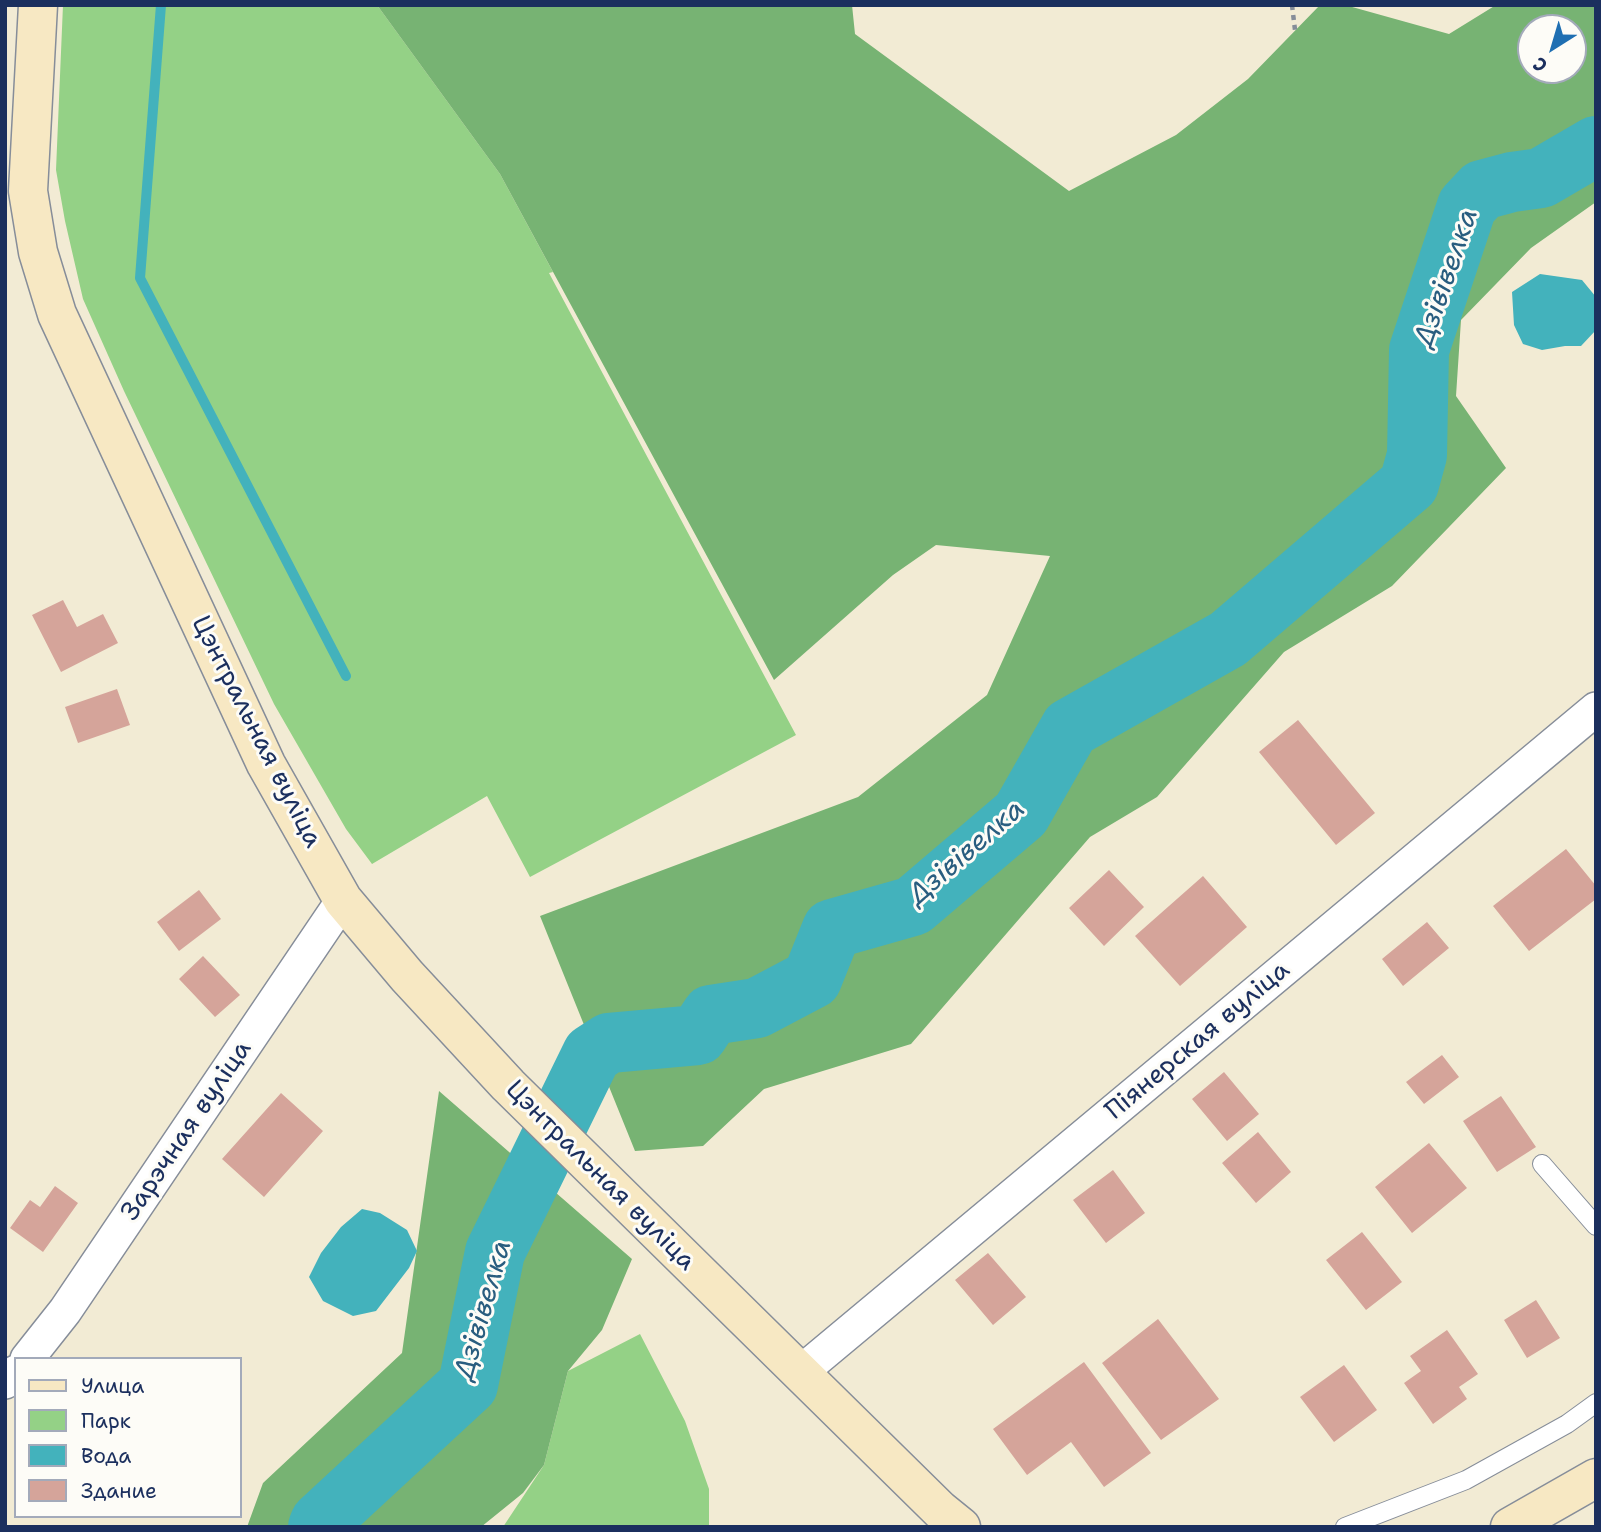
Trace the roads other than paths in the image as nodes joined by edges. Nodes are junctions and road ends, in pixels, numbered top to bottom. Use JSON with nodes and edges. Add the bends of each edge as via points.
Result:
{"nodes":[{"id":1,"x":38,"y":5,"type":"edge"},
{"id":2,"x":1596,"y":709,"type":"edge"},
{"id":3,"x":343,"y":900,"type":"junction"},
{"id":4,"x":1542,"y":1164,"type":"dead end"},
{"id":5,"x":1596,"y":1226,"type":"edge"},
{"id":6,"x":29,"y":1357,"type":"edge"},
{"id":7,"x":801,"y":1373,"type":"junction"},
{"id":8,"x":1596,"y":1403,"type":"edge"},
{"id":9,"x":1596,"y":1478,"type":"edge"},
{"id":10,"x":961,"y":1527,"type":"edge"},
{"id":11,"x":1345,"y":1527,"type":"edge"},
{"id":12,"x":1510,"y":1527,"type":"edge"}],
"edges":[{"from":1,"to":3,"type":"street","name":"Цэнтральная вуліца","via":[[28,191],[38,252],[57,314],[266,764]]},
{"from":2,"to":7,"type":"street","name":"Піянерская вуліца"},
{"from":3,"to":6,"type":"street","name":"Зарэчная вуліца","via":[[65,1311]]},
{"from":3,"to":7,"type":"street","name":"Цэнтральная вуліца","via":[[508,1085]]},
{"from":4,"to":5,"type":"lane"},
{"from":7,"to":10,"type":"street","name":"Цэнтральная вуліца"},
{"from":8,"to":11,"type":"lane","via":[[1466,1480]]},
{"from":9,"to":12,"type":"street"}]}
